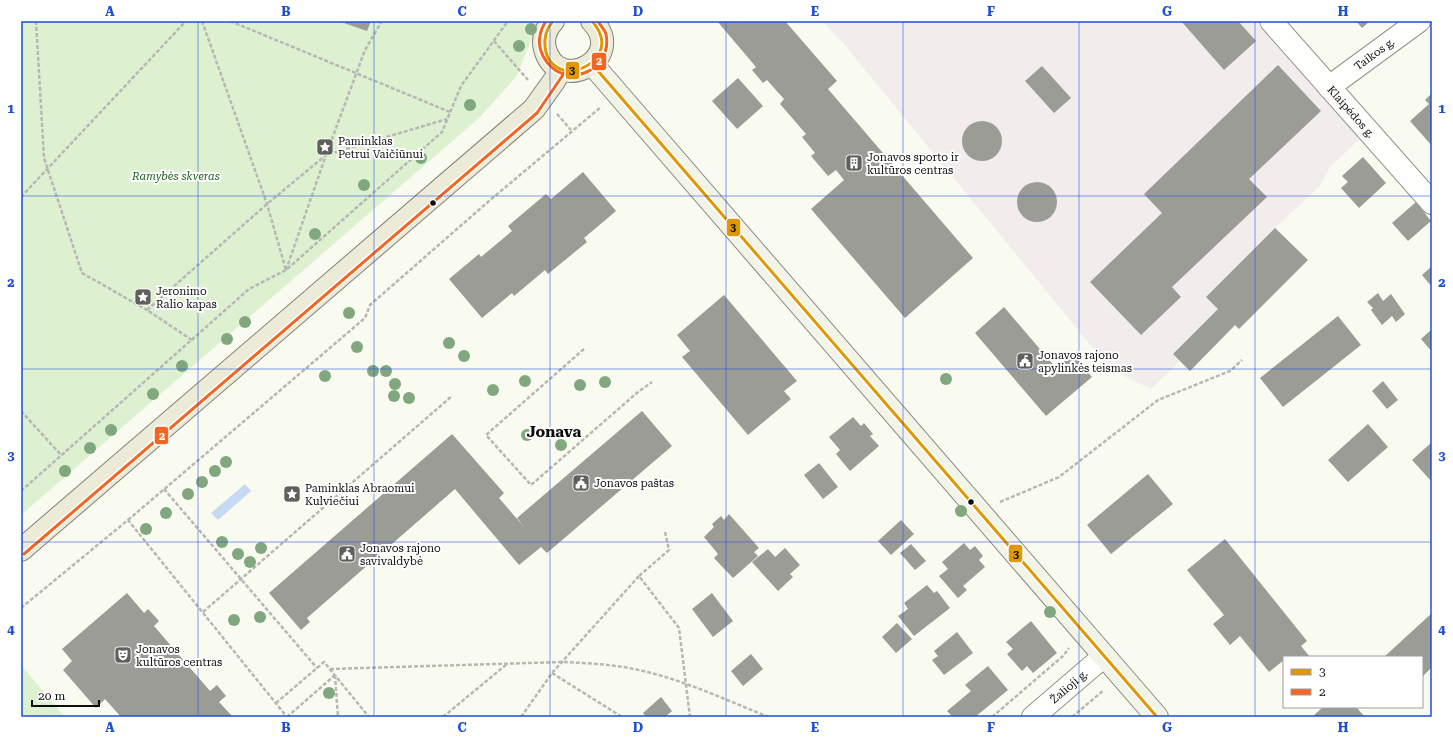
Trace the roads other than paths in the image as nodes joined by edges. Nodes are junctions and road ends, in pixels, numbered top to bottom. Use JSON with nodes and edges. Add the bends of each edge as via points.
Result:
{"nodes":[{"id":1,"x":553,"y":21,"type":"edge"},
{"id":2,"x":592,"y":21,"type":"edge"},
{"id":3,"x":1271,"y":21,"type":"edge"},
{"id":4,"x":1419,"y":21,"type":"edge"},
{"id":5,"x":592,"y":64,"type":"junction"},
{"id":6,"x":560,"y":68,"type":"junction"},
{"id":7,"x":1329,"y":87,"type":"junction"},
{"id":8,"x":1432,"y":203,"type":"edge"},
{"id":9,"x":21,"y":550,"type":"edge"},
{"id":10,"x":1104,"y":656,"type":"junction"},
{"id":11,"x":1033,"y":717,"type":"edge"},
{"id":12,"x":1157,"y":717,"type":"edge"}],
"edges":[{"from":1,"to":6,"type":"main road","via":[[547,30],[544,48]]},
{"from":2,"to":5,"type":"main road","via":[[599,29],[602,47]]},
{"from":3,"to":7,"type":"street","name":"Klaipėdos g."},
{"from":4,"to":7,"type":"street","name":"Taikos g."},
{"from":5,"to":6,"type":"main road","via":[[577,71]]},
{"from":5,"to":10,"type":"main road"},
{"from":6,"to":9,"type":"main road","via":[[534,109]]},
{"from":7,"to":8,"type":"street","name":"Klaipėdos g."},
{"from":10,"to":11,"type":"street","name":"Žalioji g."},
{"from":10,"to":12,"type":"main road"}]}
